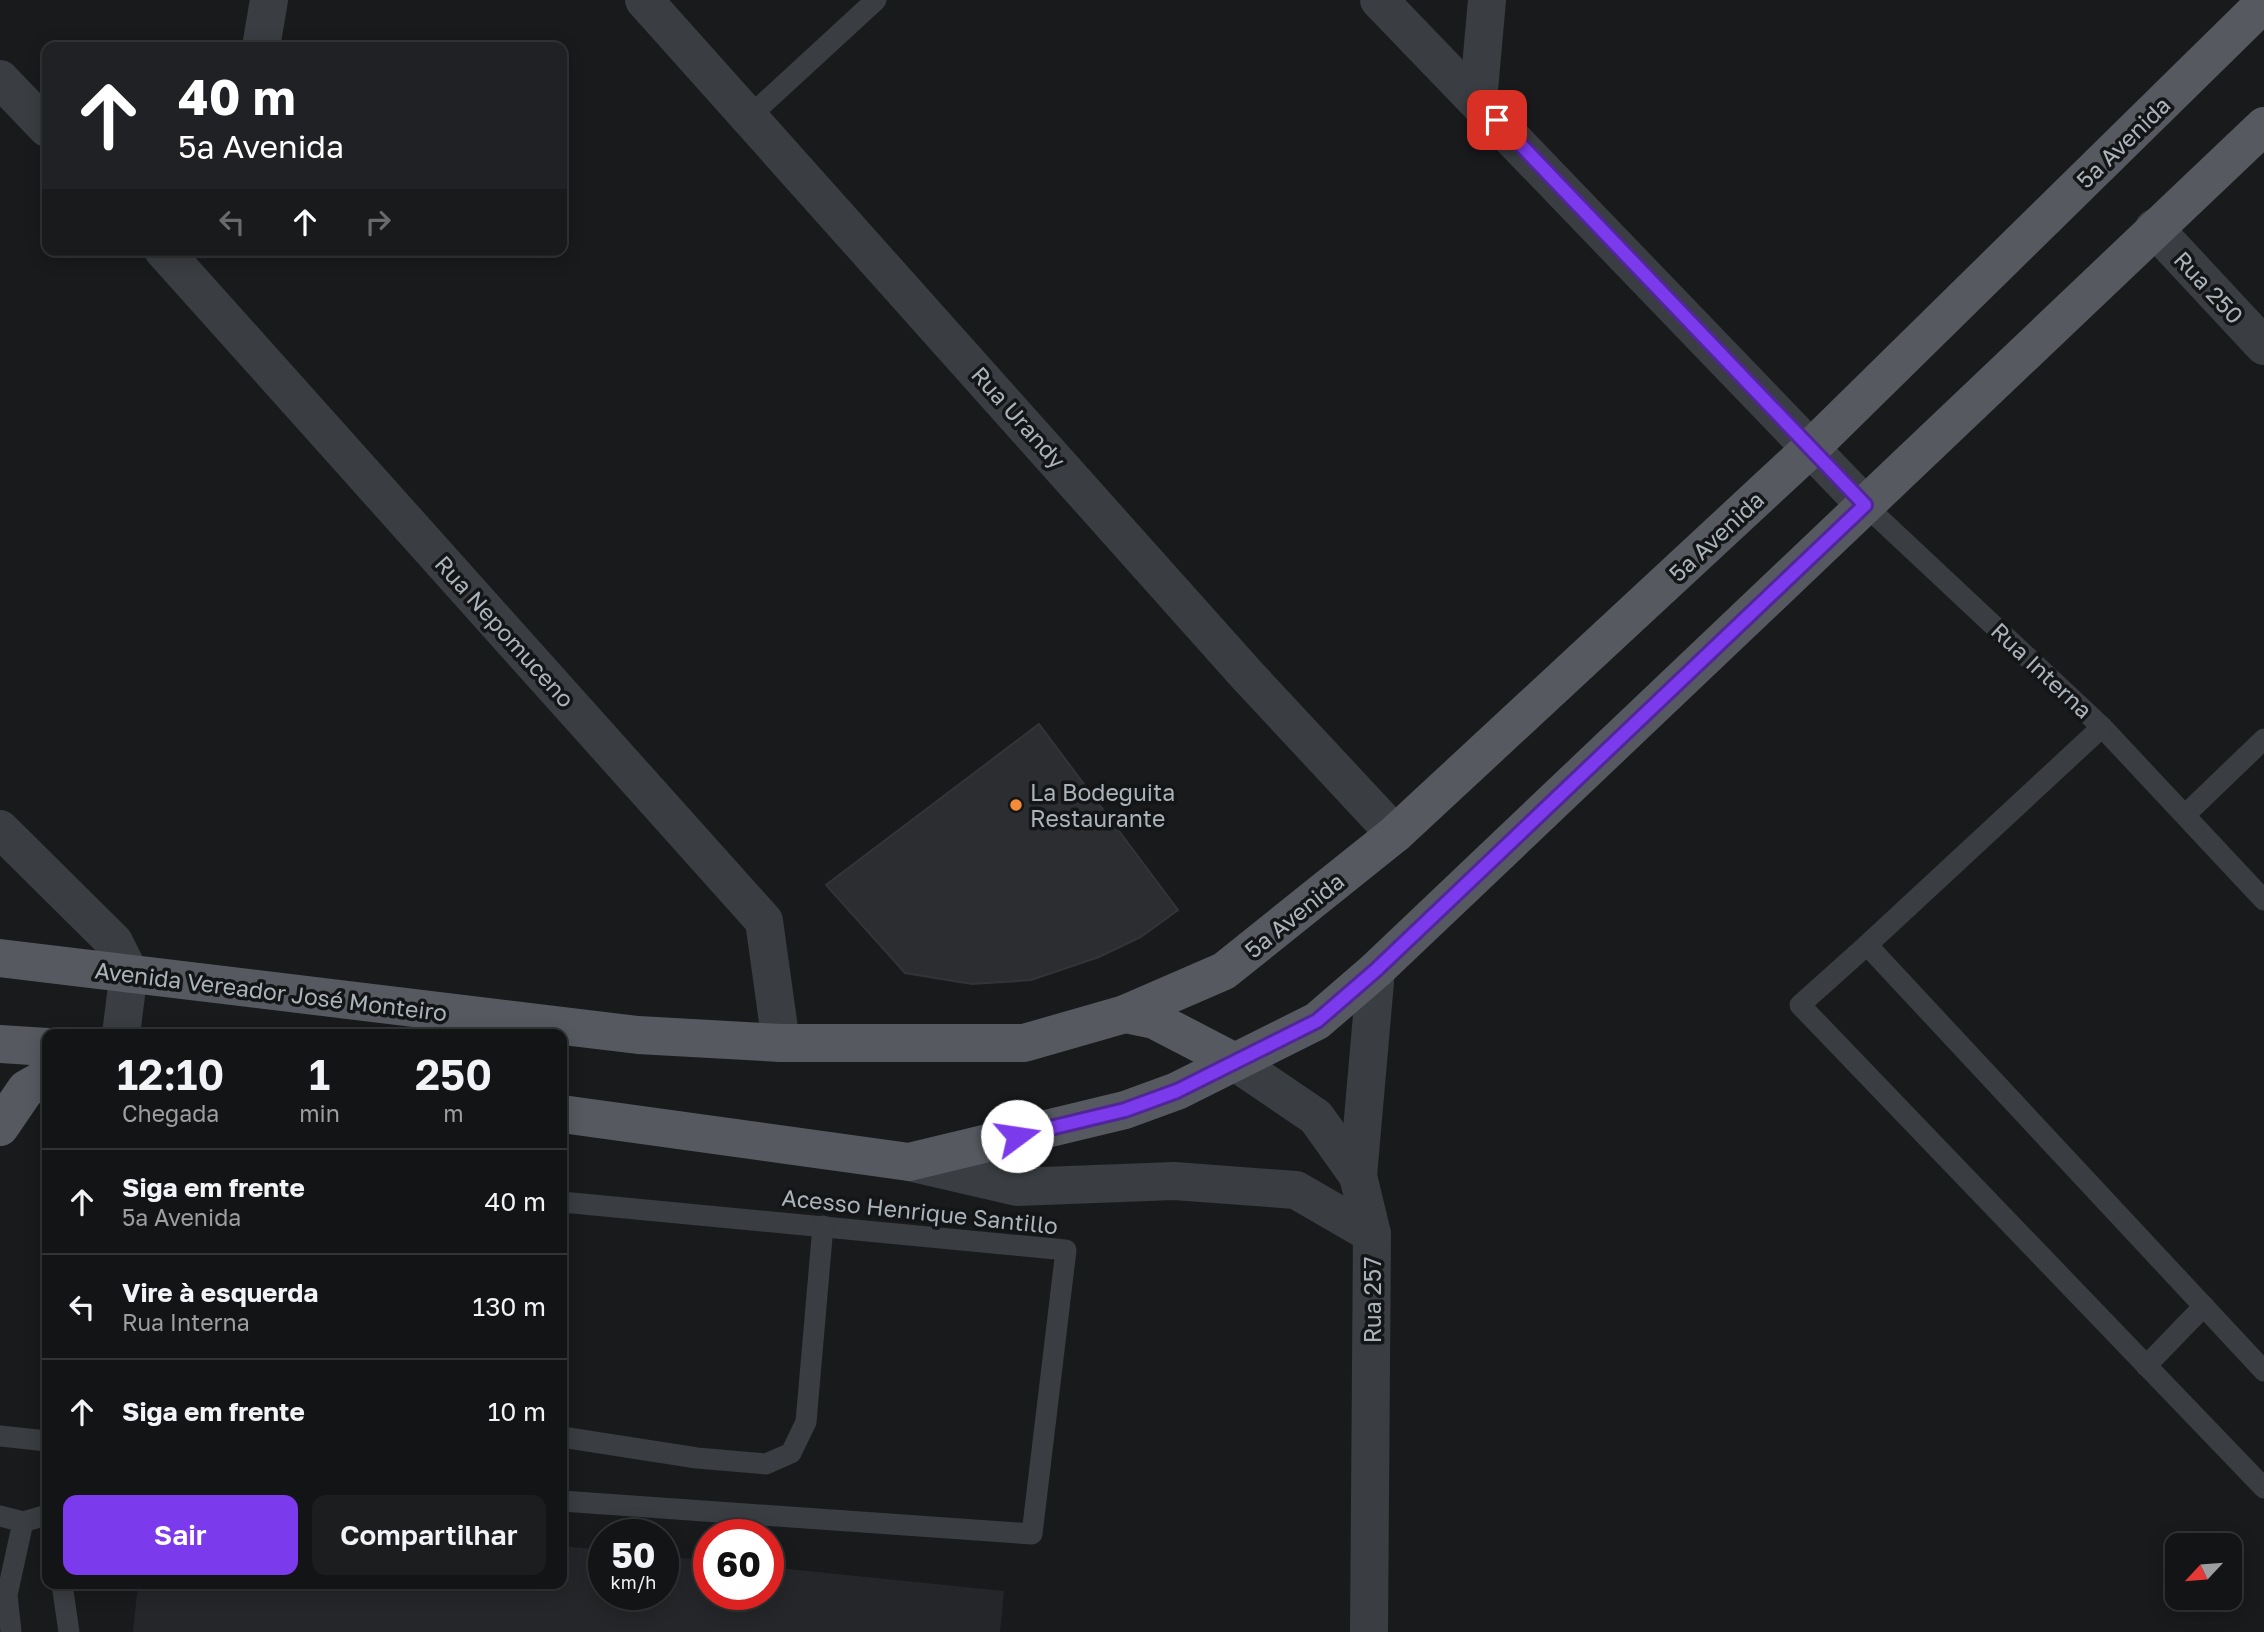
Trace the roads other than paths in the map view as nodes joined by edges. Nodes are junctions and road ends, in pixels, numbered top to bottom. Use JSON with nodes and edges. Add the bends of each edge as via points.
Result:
{"nodes":[{"id":1,"x":269,"y":0,"type":"edge"},
{"id":2,"x":644,"y":0,"type":"edge"},
{"id":3,"x":876,"y":0,"type":"edge"},
{"id":4,"x":1379,"y":0,"type":"edge"},
{"id":5,"x":1488,"y":0,"type":"edge"},
{"id":6,"x":2264,"y":3,"type":"edge"},
{"id":7,"x":262,"y":42,"type":"edge"},
{"id":8,"x":0,"y":79,"type":"edge"},
{"id":9,"x":1478,"y":101,"type":"junction"},
{"id":10,"x":750,"y":116,"type":"junction"},
{"id":11,"x":42,"y":123,"type":"edge"},
{"id":12,"x":2264,"y":126,"type":"edge"},
{"id":13,"x":2154,"y":228,"type":"junction"},
{"id":14,"x":173,"y":256,"type":"edge"},
{"id":15,"x":2264,"y":346,"type":"edge"},
{"id":16,"x":1811,"y":448,"type":"junction"},
{"id":17,"x":1865,"y":505,"type":"junction"},
{"id":18,"x":2102,"y":727,"type":"junction"},
{"id":19,"x":2264,"y":739,"type":"edge"},
{"id":20,"x":2185,"y":816,"type":"junction"},
{"id":21,"x":0,"y":829,"type":"edge"},
{"id":22,"x":1395,"y":834,"type":"junction"},
{"id":23,"x":2264,"y":900,"type":"edge"},
{"id":24,"x":1867,"y":945,"type":"junction"},
{"id":25,"x":0,"y":958,"type":"edge"},
{"id":26,"x":1376,"y":970,"type":"junction"},
{"id":27,"x":129,"y":972,"type":"junction"},
{"id":28,"x":1125,"y":1013,"type":"junction"},
{"id":29,"x":122,"y":1029,"type":"edge"},
{"id":30,"x":781,"y":1043,"type":"junction"},
{"id":31,"x":0,"y":1044,"type":"edge"},
{"id":32,"x":42,"y":1047,"type":"edge"},
{"id":33,"x":1235,"y":1062,"type":"junction"},
{"id":34,"x":42,"y":1080,"type":"edge"},
{"id":35,"x":567,"y":1115,"type":"edge"},
{"id":36,"x":0,"y":1126,"type":"edge"},
{"id":37,"x":909,"y":1162,"type":"junction"},
{"id":38,"x":1358,"y":1176,"type":"junction"},
{"id":39,"x":567,"y":1202,"type":"edge"},
{"id":40,"x":823,"y":1226,"type":"junction"},
{"id":41,"x":1372,"y":1234,"type":"junction"},
{"id":42,"x":2204,"y":1306,"type":"junction"},
{"id":43,"x":2146,"y":1366,"type":"junction"},
{"id":44,"x":2264,"y":1371,"type":"edge"},
{"id":45,"x":0,"y":1436,"type":"edge"},
{"id":46,"x":567,"y":1438,"type":"edge"},
{"id":47,"x":42,"y":1440,"type":"edge"},
{"id":48,"x":2264,"y":1488,"type":"edge"},
{"id":49,"x":567,"y":1501,"type":"edge"},
{"id":50,"x":0,"y":1516,"type":"edge"},
{"id":51,"x":42,"y":1516,"type":"edge"},
{"id":52,"x":23,"y":1522,"type":"junction"},
{"id":53,"x":63,"y":1589,"type":"edge"},
{"id":54,"x":11,"y":1632,"type":"edge"},
{"id":55,"x":69,"y":1632,"type":"edge"},
{"id":56,"x":1369,"y":1632,"type":"edge"}],
"edges":[{"from":1,"to":7,"type":"street"},
{"from":2,"to":10,"type":"street","name":"Rua Urandy"},
{"from":3,"to":10,"type":"lane"},
{"from":4,"to":9,"type":"street","name":"Rua Interna"},
{"from":5,"to":9,"type":"street"},
{"from":6,"to":16,"type":"main road","name":"5ª Avenida"},
{"from":8,"to":11,"type":"street"},
{"from":9,"to":16,"type":"street","name":"Rua Interna"},
{"from":10,"to":22,"type":"street","name":"Rua Urandy","via":[[1246,674]]},
{"from":12,"to":13,"type":"main road"},
{"from":13,"to":15,"type":"street","name":"Rua 250"},
{"from":13,"to":17,"type":"main road"},
{"from":14,"to":30,"type":"street","name":"Rua Nepomuceno","via":[[764,921]]},
{"from":16,"to":17,"type":"street","name":"Rua Interna"},
{"from":16,"to":22,"type":"main road","name":"5ª Avenida"},
{"from":17,"to":18,"type":"lane","name":"Rua Interna"},
{"from":17,"to":26,"type":"main road"},
{"from":18,"to":20,"type":"lane","name":"Rua Interna"},
{"from":18,"to":24,"type":"lane"},
{"from":19,"to":20,"type":"lane"},
{"from":20,"to":23,"type":"lane","name":"Rua Interna"},
{"from":21,"to":27,"type":"street","via":[[114,942]]},
{"from":22,"to":28,"type":"main road","name":"5ª Avenida","via":[[1224,971]]},
{"from":24,"to":42,"type":"lane"},
{"from":24,"to":43,"type":"lane","via":[[1800,1005]]},
{"from":25,"to":27,"type":"main road","name":"Avenida Vereador José Monteiro"},
{"from":26,"to":33,"type":"main road","via":[[1317,1021]]},
{"from":26,"to":38,"type":"street","name":"Rua 257"},
{"from":27,"to":29,"type":"street"},
{"from":27,"to":30,"type":"main road","name":"Avenida Vereador José Monteiro","via":[[638,1035]]},
{"from":28,"to":30,"type":"main road","name":"Avenida Vereador José Monteiro","via":[[1024,1043]]},
{"from":28,"to":33,"type":"main road","via":[[1154,1020]]},
{"from":31,"to":32,"type":"main road"},
{"from":33,"to":37,"type":"main road","via":[[1125,1110]]},
{"from":33,"to":38,"type":"street","via":[[1316,1117]]},
{"from":34,"to":36,"type":"main road","via":[[26,1089]]},
{"from":35,"to":37,"type":"main road"},
{"from":37,"to":41,"type":"street","via":[[1017,1187],[1174,1181],[1296,1189]]},
{"from":38,"to":41,"type":"street","name":"Rua 257"},
{"from":39,"to":40,"type":"lane","name":"Acesso Henrique Santillo"},
{"from":40,"to":46,"type":"lane","via":[[806,1422],[791,1453],[766,1464]]},
{"from":40,"to":49,"type":"lane","name":"Acesso Henrique Santillo","via":[[1066,1250],[1031,1534]]},
{"from":41,"to":56,"type":"street","name":"Rua 257"},
{"from":42,"to":43,"type":"lane"},
{"from":42,"to":44,"type":"lane"},
{"from":43,"to":48,"type":"lane"},
{"from":45,"to":47,"type":"lane"},
{"from":50,"to":52,"type":"lane"},
{"from":51,"to":52,"type":"lane"},
{"from":52,"to":54,"type":"lane","via":[[7,1595]]},
{"from":53,"to":55,"type":"lane"}]}
